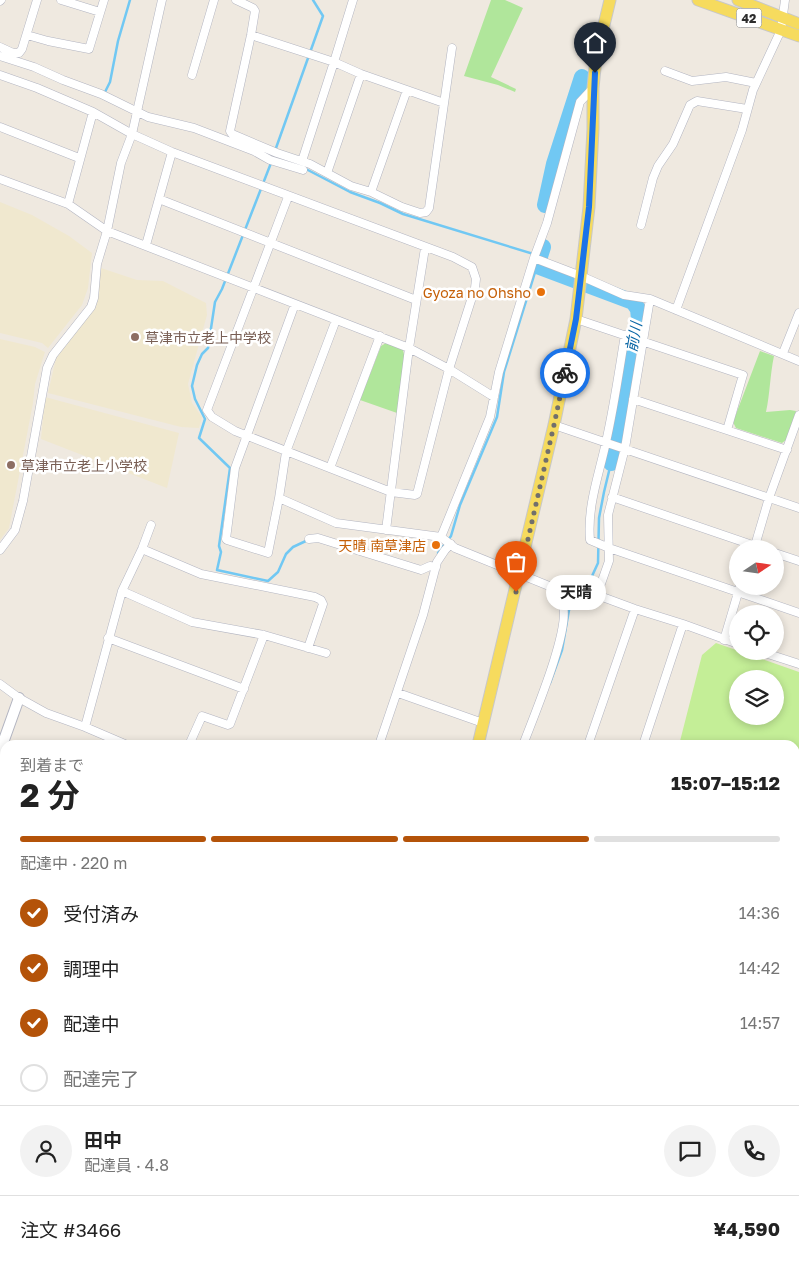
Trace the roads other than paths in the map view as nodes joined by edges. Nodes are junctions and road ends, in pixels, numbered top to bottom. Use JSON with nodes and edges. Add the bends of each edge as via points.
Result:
{"nodes":[{"id":1,"x":37,"y":0,"type":"edge"},
{"id":2,"x":61,"y":0,"type":"edge"},
{"id":3,"x":104,"y":0,"type":"edge"},
{"id":4,"x":162,"y":0,"type":"edge"},
{"id":5,"x":214,"y":0,"type":"edge"},
{"id":6,"x":236,"y":0,"type":"edge"},
{"id":7,"x":353,"y":0,"type":"edge"},
{"id":8,"x":610,"y":0,"type":"edge"},
{"id":9,"x":698,"y":0,"type":"edge"},
{"id":10,"x":738,"y":0,"type":"edge"},
{"id":11,"x":785,"y":0,"type":"edge"},
{"id":12,"x":100,"y":12,"type":"junction"},
{"id":13,"x":782,"y":24,"type":"junction"},
{"id":14,"x":799,"y":24,"type":"edge"},
{"id":15,"x":26,"y":34,"type":"junction"},
{"id":16,"x":251,"y":35,"type":"junction"},
{"id":17,"x":799,"y":36,"type":"edge"},
{"id":18,"x":0,"y":47,"type":"edge"},
{"id":19,"x":452,"y":48,"type":"dead end"},
{"id":20,"x":0,"y":56,"type":"edge"},
{"id":21,"x":334,"y":62,"type":"junction"},
{"id":22,"x":665,"y":72,"type":"dead end"},
{"id":23,"x":0,"y":74,"type":"edge"},
{"id":24,"x":361,"y":74,"type":"junction"},
{"id":25,"x":192,"y":75,"type":"dead end"},
{"id":26,"x":756,"y":84,"type":"junction"},
{"id":27,"x":593,"y":88,"type":"junction"},
{"id":28,"x":407,"y":90,"type":"junction"},
{"id":29,"x":444,"y":103,"type":"junction"},
{"id":30,"x":747,"y":109,"type":"junction"},
{"id":31,"x":93,"y":112,"type":"junction"},
{"id":32,"x":137,"y":113,"type":"junction"},
{"id":33,"x":0,"y":127,"type":"edge"},
{"id":34,"x":132,"y":134,"type":"junction"},
{"id":35,"x":251,"y":146,"type":"junction"},
{"id":36,"x":172,"y":152,"type":"junction"},
{"id":37,"x":79,"y":158,"type":"junction"},
{"id":38,"x":302,"y":161,"type":"junction"},
{"id":39,"x":303,"y":170,"type":"dead end"},
{"id":40,"x":327,"y":173,"type":"junction"},
{"id":41,"x":0,"y":179,"type":"edge"},
{"id":42,"x":371,"y":192,"type":"junction"},
{"id":43,"x":288,"y":197,"type":"junction"},
{"id":44,"x":159,"y":199,"type":"junction"},
{"id":45,"x":68,"y":204,"type":"junction"},
{"id":46,"x":641,"y":225,"type":"dead end"},
{"id":47,"x":107,"y":231,"type":"junction"},
{"id":48,"x":271,"y":242,"type":"junction"},
{"id":49,"x":146,"y":245,"type":"junction"},
{"id":50,"x":425,"y":248,"type":"junction"},
{"id":51,"x":534,"y":258,"type":"junction"},
{"id":52,"x":581,"y":276,"type":"junction"},
{"id":53,"x":253,"y":288,"type":"junction"},
{"id":54,"x":650,"y":299,"type":"junction"},
{"id":55,"x":416,"y":300,"type":"junction"},
{"id":56,"x":295,"y":304,"type":"junction"},
{"id":57,"x":676,"y":310,"type":"junction"},
{"id":58,"x":799,"y":313,"type":"edge"},
{"id":59,"x":576,"y":319,"type":"junction"},
{"id":60,"x":336,"y":320,"type":"junction"},
{"id":61,"x":380,"y":336,"type":"junction"},
{"id":62,"x":627,"y":336,"type":"junction"},
{"id":63,"x":640,"y":340,"type":"junction"},
{"id":64,"x":409,"y":348,"type":"junction"},
{"id":65,"x":783,"y":353,"type":"junction"},
{"id":66,"x":799,"y":360,"type":"edge"},
{"id":67,"x":449,"y":369,"type":"junction"},
{"id":68,"x":494,"y":397,"type":"junction"},
{"id":69,"x":633,"y":399,"type":"junction"},
{"id":70,"x":799,"y":415,"type":"edge"},
{"id":71,"x":554,"y":425,"type":"junction"},
{"id":72,"x":727,"y":430,"type":"junction"},
{"id":73,"x":246,"y":435,"type":"junction"},
{"id":74,"x":606,"y":442,"type":"junction"},
{"id":75,"x":625,"y":448,"type":"junction"},
{"id":76,"x":787,"y":450,"type":"junction"},
{"id":77,"x":286,"y":452,"type":"junction"},
{"id":78,"x":330,"y":468,"type":"junction"},
{"id":79,"x":391,"y":492,"type":"junction"},
{"id":80,"x":612,"y":497,"type":"junction"},
{"id":81,"x":279,"y":498,"type":"junction"},
{"id":82,"x":769,"y":498,"type":"junction"},
{"id":83,"x":799,"y":508,"type":"edge"},
{"id":84,"x":151,"y":524,"type":"dead end"},
{"id":85,"x":386,"y":530,"type":"junction"},
{"id":86,"x":442,"y":537,"type":"junction"},
{"id":87,"x":309,"y":539,"type":"dead end"},
{"id":88,"x":734,"y":540,"type":"edge"},
{"id":89,"x":756,"y":540,"type":"edge"},
{"id":90,"x":451,"y":544,"type":"junction"},
{"id":91,"x":609,"y":548,"type":"junction"},
{"id":92,"x":142,"y":549,"type":"junction"},
{"id":93,"x":0,"y":550,"type":"edge"},
{"id":94,"x":784,"y":555,"type":"edge"},
{"id":95,"x":799,"y":560,"type":"edge"},
{"id":96,"x":436,"y":567,"type":"junction"},
{"id":97,"x":520,"y":573,"type":"junction"},
{"id":98,"x":729,"y":586,"type":"edge"},
{"id":99,"x":122,"y":590,"type":"junction"},
{"id":100,"x":737,"y":595,"type":"edge"},
{"id":101,"x":754,"y":595,"type":"edge"},
{"id":102,"x":635,"y":609,"type":"junction"},
{"id":103,"x":799,"y":613,"type":"edge"},
{"id":104,"x":684,"y":624,"type":"junction"},
{"id":105,"x":264,"y":635,"type":"junction"},
{"id":106,"x":108,"y":638,"type":"junction"},
{"id":107,"x":724,"y":640,"type":"junction"},
{"id":108,"x":729,"y":641,"type":"edge"},
{"id":109,"x":308,"y":648,"type":"junction"},
{"id":110,"x":326,"y":653,"type":"dead end"},
{"id":111,"x":784,"y":659,"type":"edge"},
{"id":112,"x":799,"y":664,"type":"edge"},
{"id":113,"x":0,"y":684,"type":"edge"},
{"id":114,"x":244,"y":689,"type":"junction"},
{"id":115,"x":398,"y":693,"type":"junction"},
{"id":116,"x":19,"y":698,"type":"junction"},
{"id":117,"x":483,"y":723,"type":"junction"},
{"id":118,"x":85,"y":727,"type":"junction"},
{"id":119,"x":4,"y":740,"type":"edge"},
{"id":120,"x":115,"y":740,"type":"edge"},
{"id":121,"x":191,"y":740,"type":"edge"},
{"id":122,"x":381,"y":740,"type":"edge"},
{"id":123,"x":479,"y":740,"type":"edge"},
{"id":124,"x":525,"y":740,"type":"edge"},
{"id":125,"x":590,"y":740,"type":"edge"},
{"id":126,"x":645,"y":740,"type":"edge"}],
"edges":[{"from":1,"to":15,"type":"street"},
{"from":2,"to":12,"type":"street"},
{"from":3,"to":12,"type":"street"},
{"from":4,"to":32,"type":"street"},
{"from":5,"to":25,"type":"street"},
{"from":6,"to":16,"type":"street","via":[[253,8]]},
{"from":7,"to":21,"type":"street"},
{"from":8,"to":27,"type":"main road","via":[[596,58]]},
{"from":9,"to":13,"type":"main road","number":"42"},
{"from":10,"to":13,"type":"main road","number":"42"},
{"from":11,"to":13,"type":"street"},
{"from":12,"to":15,"type":"street","via":[[89,49]]},
{"from":13,"to":14,"type":"main road","number":"42"},
{"from":13,"to":17,"type":"main road","number":"42"},
{"from":13,"to":26,"type":"street"},
{"from":15,"to":18,"type":"street","via":[[18,53]]},
{"from":16,"to":21,"type":"street"},
{"from":16,"to":35,"type":"street","via":[[230,131]]},
{"from":19,"to":29,"type":"street"},
{"from":20,"to":32,"type":"street","via":[[101,94]]},
{"from":21,"to":24,"type":"street"},
{"from":21,"to":38,"type":"street"},
{"from":22,"to":26,"type":"street","via":[[692,81],[726,77]]},
{"from":23,"to":31,"type":"street"},
{"from":24,"to":28,"type":"street"},
{"from":24,"to":40,"type":"street"},
{"from":26,"to":30,"type":"street"},
{"from":27,"to":51,"type":"street","via":[[580,102],[547,223]]},
{"from":27,"to":52,"type":"main road","via":[[589,207]]},
{"from":28,"to":29,"type":"street"},
{"from":28,"to":42,"type":"street"},
{"from":29,"to":42,"type":"street","via":[[426,212],[402,207]]},
{"from":30,"to":46,"type":"street","via":[[696,101],[690,105],[653,178]]},
{"from":30,"to":57,"type":"street"},
{"from":31,"to":34,"type":"street"},
{"from":31,"to":37,"type":"street"},
{"from":32,"to":34,"type":"street"},
{"from":32,"to":35,"type":"street"},
{"from":33,"to":37,"type":"street"},
{"from":34,"to":36,"type":"street"},
{"from":34,"to":47,"type":"street","via":[[121,163]]},
{"from":35,"to":38,"type":"street"},
{"from":35,"to":39,"type":"street","via":[[270,160]]},
{"from":36,"to":43,"type":"street"},
{"from":36,"to":44,"type":"street"},
{"from":37,"to":45,"type":"street"},
{"from":38,"to":40,"type":"street"},
{"from":40,"to":42,"type":"street"},
{"from":41,"to":45,"type":"street"},
{"from":43,"to":48,"type":"street"},
{"from":43,"to":50,"type":"street"},
{"from":44,"to":48,"type":"street"},
{"from":44,"to":49,"type":"street"},
{"from":45,"to":47,"type":"street"},
{"from":47,"to":49,"type":"street"},
{"from":47,"to":93,"type":"street","via":[[97,264],[91,306],[53,355],[47,368],[23,501],[15,530]]},
{"from":48,"to":53,"type":"street"},
{"from":48,"to":55,"type":"street"},
{"from":49,"to":53,"type":"street"},
{"from":50,"to":55,"type":"street"},
{"from":50,"to":67,"type":"street","via":[[468,264],[476,279]]},
{"from":51,"to":52,"type":"street"},
{"from":51,"to":68,"type":"street"},
{"from":52,"to":54,"type":"street","via":[[624,295]]},
{"from":52,"to":59,"type":"main road"},
{"from":53,"to":56,"type":"street"},
{"from":53,"to":73,"type":"street","via":[[207,410],[212,417]]},
{"from":54,"to":57,"type":"street"},
{"from":54,"to":63,"type":"street"},
{"from":55,"to":64,"type":"street"},
{"from":56,"to":60,"type":"street"},
{"from":56,"to":73,"type":"street"},
{"from":57,"to":65,"type":"street"},
{"from":58,"to":65,"type":"street"},
{"from":59,"to":62,"type":"street"},
{"from":59,"to":71,"type":"main road"},
{"from":60,"to":61,"type":"street"},
{"from":60,"to":77,"type":"street"},
{"from":61,"to":64,"type":"street"},
{"from":61,"to":78,"type":"street"},
{"from":62,"to":63,"type":"street"},
{"from":62,"to":74,"type":"street"},
{"from":63,"to":69,"type":"street"},
{"from":63,"to":72,"type":"street","via":[[743,375]]},
{"from":64,"to":67,"type":"street"},
{"from":64,"to":79,"type":"street"},
{"from":65,"to":66,"type":"street"},
{"from":67,"to":68,"type":"street"},
{"from":67,"to":79,"type":"street","via":[[417,494]]},
{"from":68,"to":86,"type":"street","via":[[490,417]]},
{"from":69,"to":72,"type":"street"},
{"from":69,"to":75,"type":"street"},
{"from":70,"to":76,"type":"street"},
{"from":71,"to":74,"type":"street"},
{"from":71,"to":97,"type":"main road"},
{"from":72,"to":76,"type":"street"},
{"from":73,"to":77,"type":"street"},
{"from":73,"to":81,"type":"street","via":[[235,468],[227,540],[268,553]]},
{"from":74,"to":75,"type":"street"},
{"from":74,"to":91,"type":"street","via":[[588,524],[590,540]]},
{"from":75,"to":80,"type":"street"},
{"from":75,"to":82,"type":"street"},
{"from":76,"to":82,"type":"street"},
{"from":77,"to":78,"type":"street"},
{"from":77,"to":81,"type":"street"},
{"from":78,"to":79,"type":"street"},
{"from":79,"to":85,"type":"street"},
{"from":80,"to":88,"type":"street"},
{"from":80,"to":91,"type":"street","via":[[608,515]]},
{"from":81,"to":85,"type":"street","via":[[336,523]]},
{"from":82,"to":83,"type":"street"},
{"from":82,"to":89,"type":"street"},
{"from":84,"to":92,"type":"street"},
{"from":85,"to":86,"type":"street"},
{"from":86,"to":90,"type":"street"},
{"from":87,"to":96,"type":"street","via":[[318,538],[421,570]]},
{"from":90,"to":96,"type":"street"},
{"from":90,"to":97,"type":"street"},
{"from":91,"to":98,"type":"street"},
{"from":91,"to":102,"type":"street","via":[[609,561],[598,595]]},
{"from":92,"to":99,"type":"street"},
{"from":92,"to":109,"type":"street","via":[[201,574],[321,600],[323,604]]},
{"from":94,"to":95,"type":"street"},
{"from":96,"to":115,"type":"street"},
{"from":97,"to":117,"type":"main road"},
{"from":97,"to":124,"type":"street","via":[[554,588],[564,615],[551,669]]},
{"from":99,"to":105,"type":"street","via":[[192,622]]},
{"from":99,"to":106,"type":"street"},
{"from":100,"to":107,"type":"street"},
{"from":101,"to":103,"type":"street"},
{"from":102,"to":104,"type":"street"},
{"from":102,"to":125,"type":"street"},
{"from":104,"to":107,"type":"street"},
{"from":104,"to":126,"type":"street"},
{"from":105,"to":109,"type":"street"},
{"from":105,"to":114,"type":"street"},
{"from":106,"to":114,"type":"street"},
{"from":106,"to":118,"type":"street"},
{"from":107,"to":108,"type":"street"},
{"from":109,"to":110,"type":"street"},
{"from":111,"to":112,"type":"street"},
{"from":113,"to":116,"type":"street"},
{"from":114,"to":121,"type":"street","via":[[230,724],[202,716]]},
{"from":115,"to":117,"type":"street"},
{"from":115,"to":122,"type":"street"},
{"from":116,"to":118,"type":"street","via":[[46,713]]},
{"from":116,"to":119,"type":"street"},
{"from":117,"to":123,"type":"main road"},
{"from":118,"to":120,"type":"street"}]}
